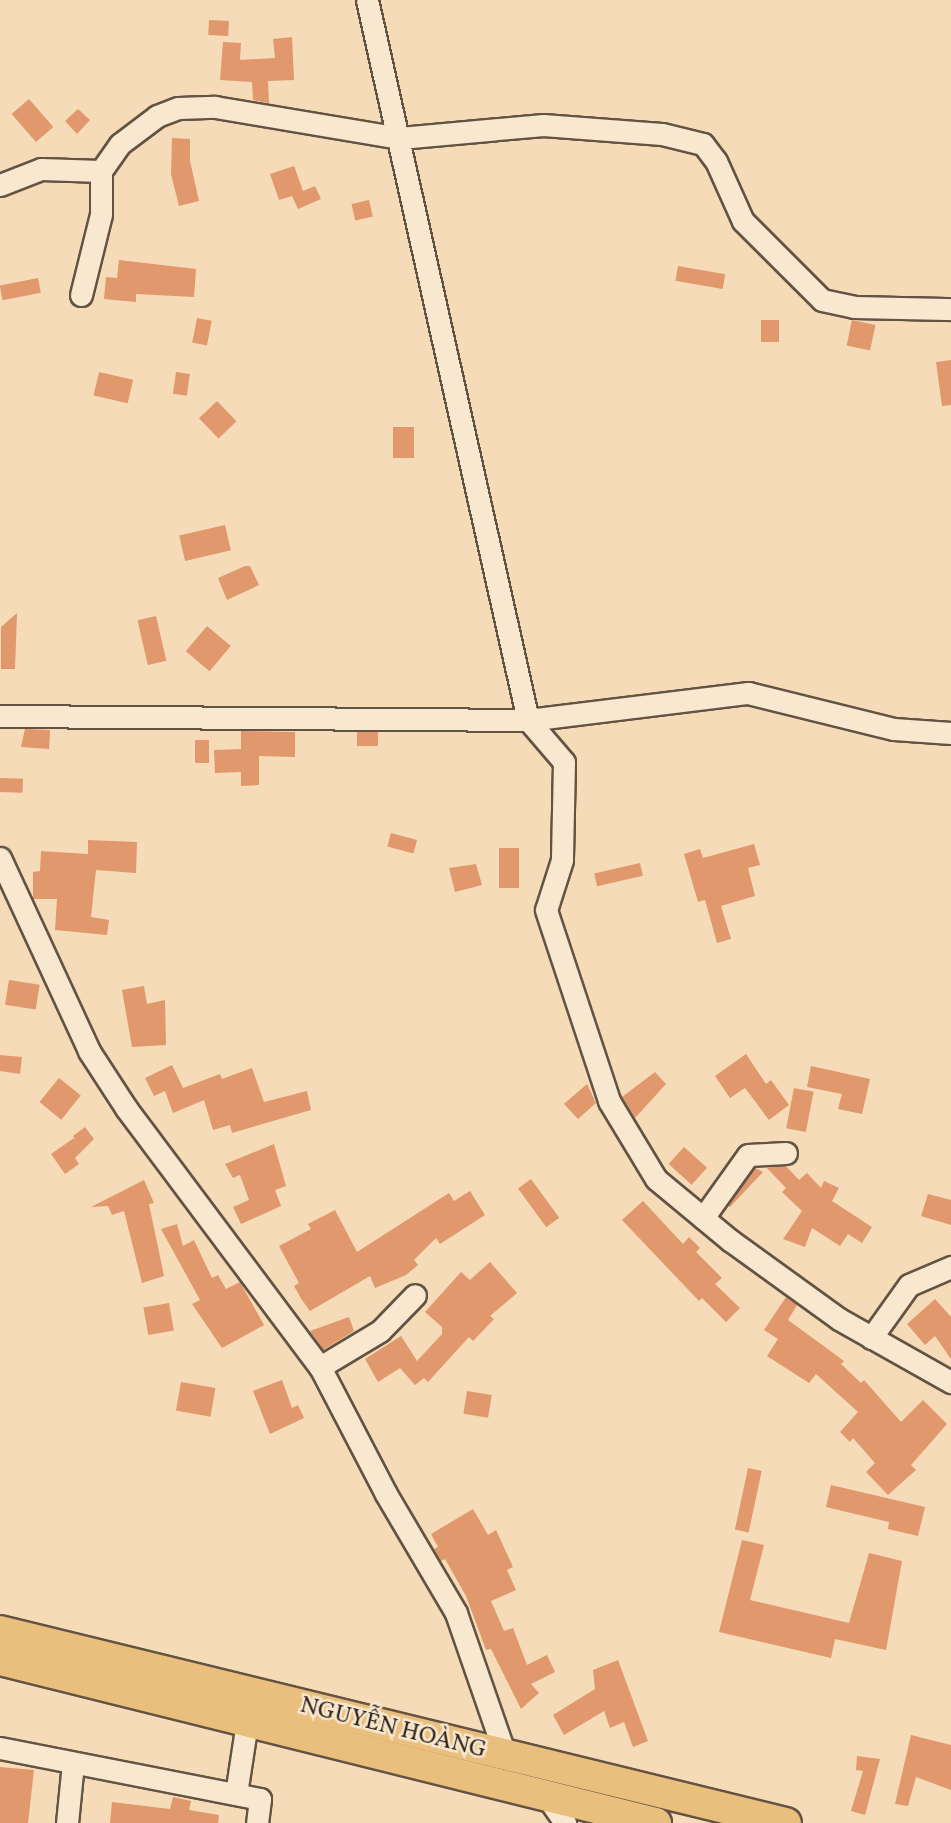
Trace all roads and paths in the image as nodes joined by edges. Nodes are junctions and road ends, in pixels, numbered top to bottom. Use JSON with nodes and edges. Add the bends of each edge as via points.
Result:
{"nodes":[{"id":1,"x":367,"y":0,"type":"edge"},
{"id":2,"x":400,"y":138,"type":"junction"},
{"id":3,"x":101,"y":171,"type":"junction"},
{"id":4,"x":0,"y":186,"type":"edge"},
{"id":5,"x":81,"y":295,"type":"dead end"},
{"id":6,"x":951,"y":309,"type":"edge"},
{"id":7,"x":0,"y":716,"type":"edge"},
{"id":8,"x":528,"y":720,"type":"junction"},
{"id":9,"x":951,"y":733,"type":"edge"},
{"id":10,"x":0,"y":858,"type":"edge"},
{"id":11,"x":786,"y":1153,"type":"dead end"},
{"id":12,"x":703,"y":1218,"type":"junction"},
{"id":13,"x":951,"y":1267,"type":"edge"},
{"id":14,"x":415,"y":1295,"type":"dead end"},
{"id":15,"x":871,"y":1338,"type":"junction"},
{"id":16,"x":320,"y":1367,"type":"junction"},
{"id":17,"x":951,"y":1382,"type":"edge"},
{"id":18,"x":0,"y":1631,"type":"edge"},
{"id":19,"x":0,"y":1660,"type":"edge"},
{"id":20,"x":247,"y":1722,"type":"junction"},
{"id":21,"x":0,"y":1748,"type":"edge"},
{"id":22,"x":506,"y":1757,"type":"junction"},
{"id":23,"x":73,"y":1763,"type":"junction"},
{"id":24,"x":236,"y":1794,"type":"junction"},
{"id":25,"x":547,"y":1797,"type":"junction"},
{"id":26,"x":262,"y":1816,"type":"edge"},
{"id":27,"x":67,"y":1823,"type":"edge"},
{"id":28,"x":565,"y":1823,"type":"edge"},
{"id":29,"x":656,"y":1823,"type":"edge"},
{"id":30,"x":786,"y":1823,"type":"edge"}],
"edges":[{"from":1,"to":2,"type":"street"},
{"from":2,"to":3,"type":"street","via":[[215,107],[178,108],[157,116],[120,144]]},
{"from":2,"to":6,"type":"street","via":[[543,125],[687,138],[703,144],[716,161],[743,221],[822,300],[854,307]]},
{"from":2,"to":8,"type":"street"},
{"from":3,"to":4,"type":"street","via":[[41,169]]},
{"from":3,"to":5,"type":"street","via":[[101,214]]},
{"from":7,"to":8,"type":"street"},
{"from":8,"to":9,"type":"street","via":[[748,693],[894,729]]},
{"from":8,"to":12,"type":"street","via":[[564,762],[562,860],[546,910],[605,1089],[656,1179]]},
{"from":10,"to":16,"type":"street","via":[[89,1051],[126,1108]]},
{"from":11,"to":12,"type":"street","via":[[748,1156]]},
{"from":12,"to":15,"type":"street"},
{"from":13,"to":15,"type":"street","via":[[909,1285]]},
{"from":14,"to":16,"type":"street","via":[[380,1331]]},
{"from":15,"to":17,"type":"street"},
{"from":16,"to":22,"type":"street","via":[[386,1494],[456,1613]]},
{"from":18,"to":22,"type":"highway","name":"NGUYỄN HOÀNG"},
{"from":19,"to":20,"type":"highway","name":"NGUYỄN HOÀNG"},
{"from":20,"to":24,"type":"street"},
{"from":20,"to":25,"type":"highway","name":"NGUYỄN HOÀNG"},
{"from":21,"to":23,"type":"street"},
{"from":22,"to":30,"type":"highway","name":"NGUYỄN HOÀNG"},
{"from":23,"to":24,"type":"street"},
{"from":23,"to":27,"type":"street"},
{"from":24,"to":26,"type":"street"},
{"from":25,"to":28,"type":"street"},
{"from":25,"to":29,"type":"highway","name":"NGUYỄN HOÀNG"}]}
